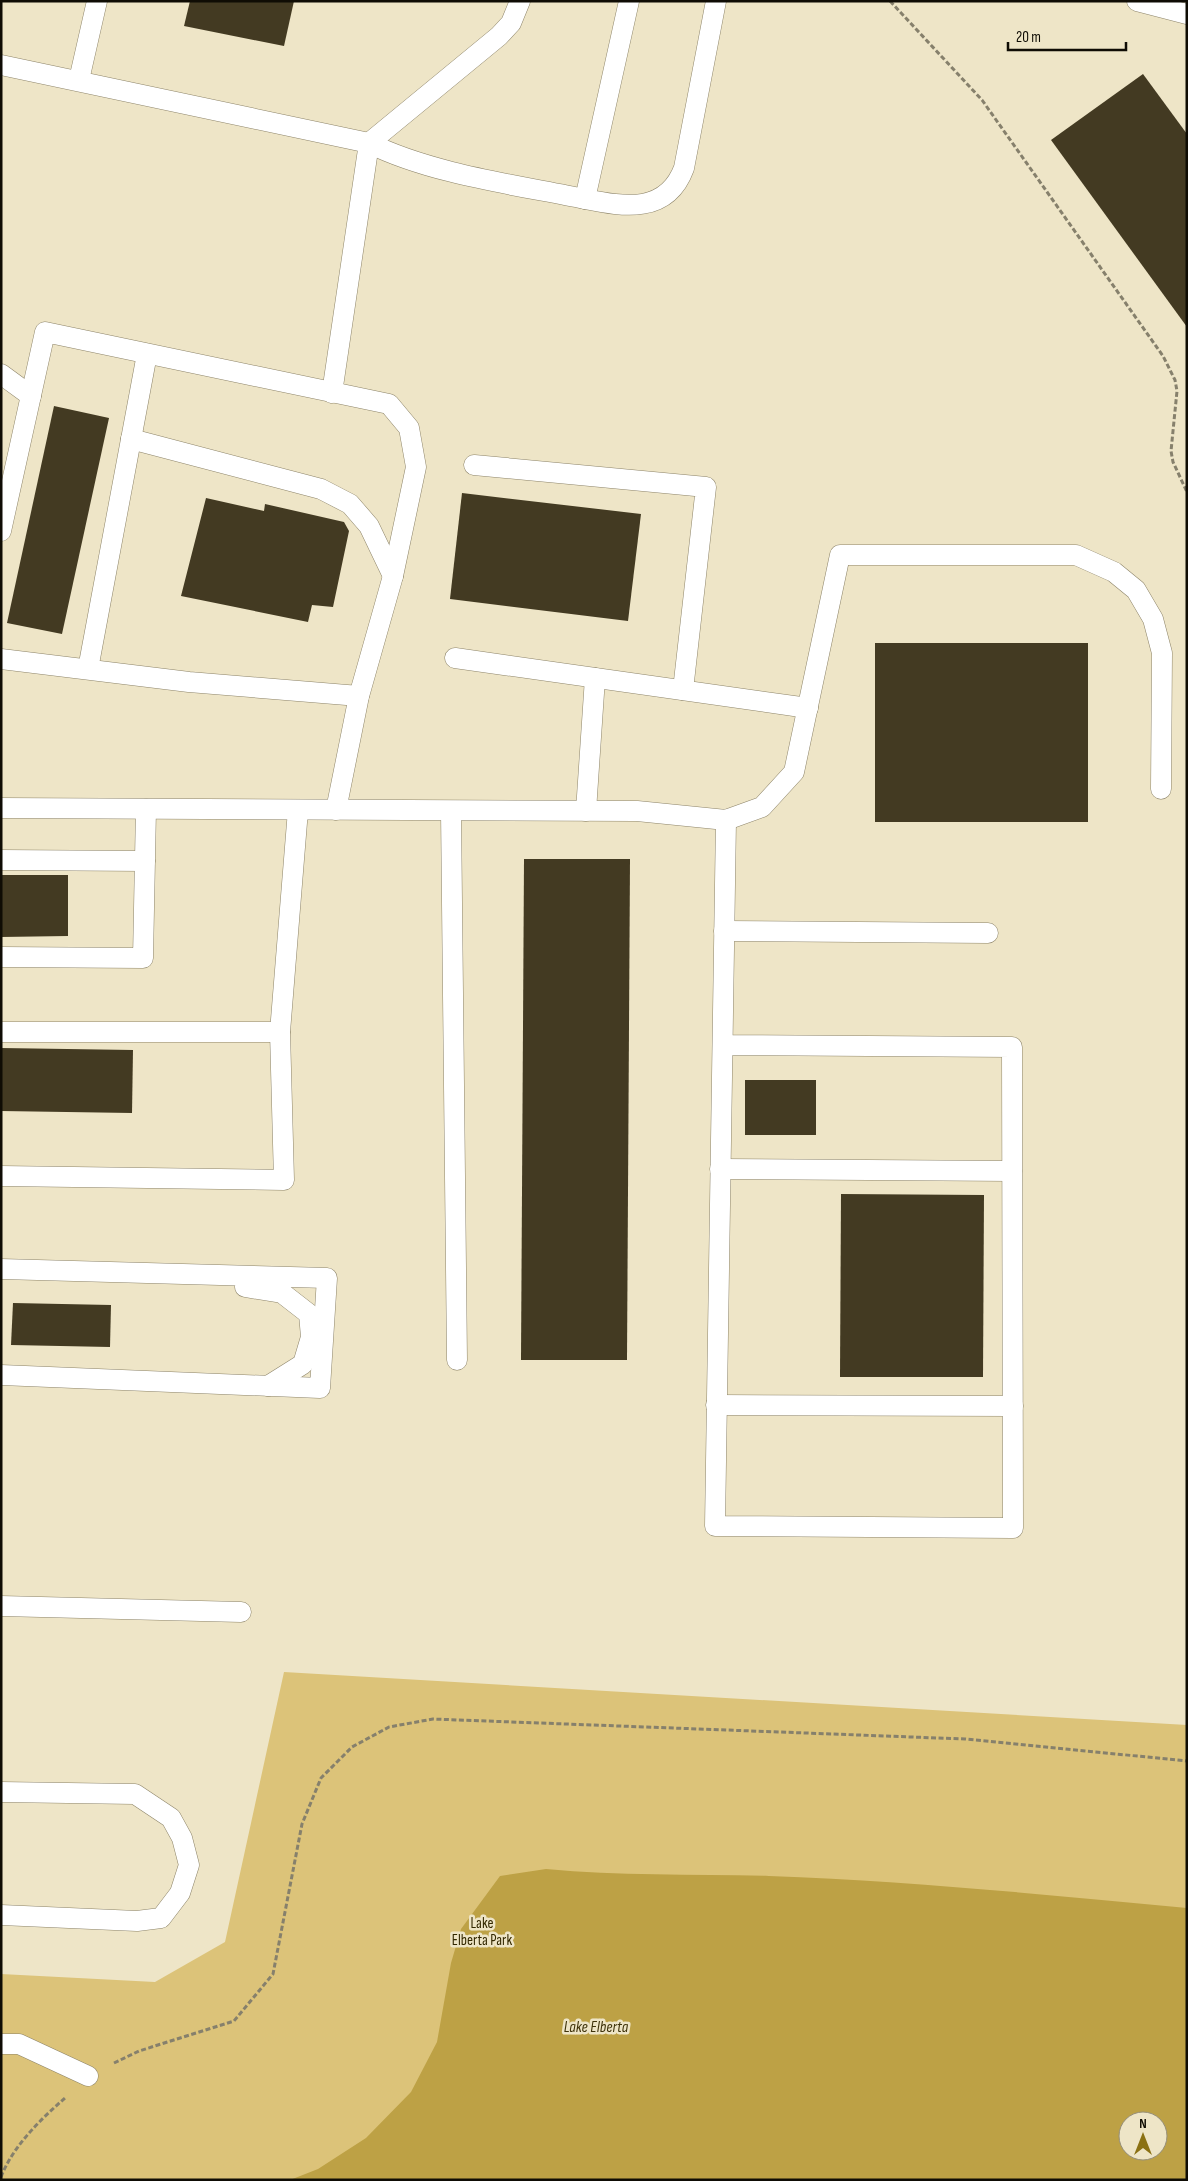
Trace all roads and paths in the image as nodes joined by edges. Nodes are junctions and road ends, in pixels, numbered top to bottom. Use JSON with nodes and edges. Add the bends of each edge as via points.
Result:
{"nodes":[{"id":1,"x":97,"y":1,"type":"edge"},
{"id":2,"x":520,"y":1,"type":"edge"},
{"id":3,"x":629,"y":1,"type":"edge"},
{"id":4,"x":716,"y":1,"type":"edge"},
{"id":5,"x":890,"y":1,"type":"edge"},
{"id":6,"x":1137,"y":1,"type":"edge"},
{"id":7,"x":1187,"y":14,"type":"edge"},
{"id":8,"x":1,"y":65,"type":"edge"},
{"id":9,"x":79,"y":80,"type":"junction"},
{"id":10,"x":369,"y":143,"type":"junction"},
{"id":11,"x":586,"y":200,"type":"junction"},
{"id":12,"x":147,"y":354,"type":"junction"},
{"id":13,"x":1,"y":374,"type":"edge"},
{"id":14,"x":332,"y":393,"type":"junction"},
{"id":15,"x":30,"y":396,"type":"junction"},
{"id":16,"x":130,"y":439,"type":"junction"},
{"id":17,"x":474,"y":465,"type":"dead end"},
{"id":18,"x":1187,"y":492,"type":"edge"},
{"id":19,"x":1,"y":531,"type":"edge"},
{"id":20,"x":393,"y":576,"type":"junction"},
{"id":21,"x":1,"y":658,"type":"edge"},
{"id":22,"x":455,"y":658,"type":"dead end"},
{"id":23,"x":88,"y":669,"type":"junction"},
{"id":24,"x":595,"y":678,"type":"junction"},
{"id":25,"x":683,"y":690,"type":"junction"},
{"id":26,"x":358,"y":696,"type":"junction"},
{"id":27,"x":808,"y":708,"type":"junction"},
{"id":28,"x":1161,"y":789,"type":"dead end"},
{"id":29,"x":1,"y":808,"type":"edge"},
{"id":30,"x":146,"y":809,"type":"junction"},
{"id":31,"x":298,"y":810,"type":"junction"},
{"id":32,"x":336,"y":810,"type":"junction"},
{"id":33,"x":451,"y":811,"type":"junction"},
{"id":34,"x":586,"y":811,"type":"junction"},
{"id":35,"x":726,"y":820,"type":"junction"},
{"id":36,"x":1,"y":860,"type":"edge"},
{"id":37,"x":144,"y":861,"type":"junction"},
{"id":38,"x":724,"y":931,"type":"junction"},
{"id":39,"x":988,"y":933,"type":"dead end"},
{"id":40,"x":1,"y":957,"type":"edge"},
{"id":41,"x":1,"y":1032,"type":"edge"},
{"id":42,"x":280,"y":1032,"type":"junction"},
{"id":43,"x":722,"y":1045,"type":"junction"},
{"id":44,"x":720,"y":1169,"type":"junction"},
{"id":45,"x":1012,"y":1170,"type":"junction"},
{"id":46,"x":1,"y":1176,"type":"edge"},
{"id":47,"x":1,"y":1269,"type":"edge"},
{"id":48,"x":1,"y":1276,"type":"edge"},
{"id":49,"x":457,"y":1360,"type":"dead end"},
{"id":50,"x":1,"y":1375,"type":"edge"},
{"id":51,"x":268,"y":1386,"type":"junction"},
{"id":52,"x":716,"y":1404,"type":"junction"},
{"id":53,"x":1013,"y":1406,"type":"junction"},
{"id":54,"x":1,"y":1606,"type":"edge"},
{"id":55,"x":241,"y":1612,"type":"dead end"},
{"id":56,"x":1187,"y":1761,"type":"edge"},
{"id":57,"x":1,"y":1792,"type":"edge"},
{"id":58,"x":1,"y":1915,"type":"edge"},
{"id":59,"x":1,"y":2044,"type":"edge"},
{"id":60,"x":88,"y":2076,"type":"junction"},
{"id":61,"x":1,"y":2177,"type":"edge"}],
"edges":[{"from":1,"to":9,"type":"lane"},
{"from":2,"to":10,"type":"lane","via":[[511,23]]},
{"from":3,"to":11,"type":"lane"},
{"from":4,"to":11,"type":"lane","via":[[688,153],[680,180],[651,203],[625,205]]},
{"from":5,"to":18,"type":"path","via":[[982,100],[1163,356],[1177,391],[1171,451]]},
{"from":6,"to":7,"type":"lane"},
{"from":8,"to":9,"type":"lane"},
{"from":9,"to":10,"type":"lane"},
{"from":10,"to":11,"type":"lane","via":[[419,163]]},
{"from":10,"to":14,"type":"lane"},
{"from":12,"to":14,"type":"lane"},
{"from":12,"to":15,"type":"lane","via":[[44,332]]},
{"from":12,"to":16,"type":"lane"},
{"from":13,"to":15,"type":"lane"},
{"from":14,"to":20,"type":"lane","via":[[390,404],[409,428],[416,467]]},
{"from":15,"to":19,"type":"lane"},
{"from":16,"to":20,"type":"lane","via":[[321,489],[350,504],[369,526]]},
{"from":16,"to":23,"type":"lane"},
{"from":17,"to":25,"type":"lane","via":[[706,487]]},
{"from":20,"to":26,"type":"lane"},
{"from":21,"to":23,"type":"lane"},
{"from":22,"to":24,"type":"lane"},
{"from":23,"to":26,"type":"lane","via":[[189,682]]},
{"from":24,"to":25,"type":"lane"},
{"from":24,"to":34,"type":"lane"},
{"from":25,"to":27,"type":"lane"},
{"from":26,"to":32,"type":"lane"},
{"from":27,"to":28,"type":"lane","via":[[840,555],[1076,555],[1114,572],[1136,590],[1153,619],[1162,653]]},
{"from":27,"to":35,"type":"lane","via":[[794,772],[762,807]]},
{"from":29,"to":30,"type":"lane"},
{"from":30,"to":31,"type":"lane"},
{"from":30,"to":37,"type":"lane"},
{"from":31,"to":32,"type":"lane"},
{"from":31,"to":42,"type":"lane"},
{"from":32,"to":33,"type":"lane"},
{"from":33,"to":34,"type":"lane"},
{"from":33,"to":49,"type":"lane"},
{"from":34,"to":35,"type":"lane","via":[[637,811]]},
{"from":35,"to":38,"type":"lane"},
{"from":36,"to":37,"type":"lane"},
{"from":37,"to":40,"type":"lane","via":[[143,958]]},
{"from":38,"to":39,"type":"lane"},
{"from":38,"to":43,"type":"lane"},
{"from":41,"to":42,"type":"lane"},
{"from":42,"to":46,"type":"lane","via":[[284,1180]]},
{"from":43,"to":44,"type":"lane"},
{"from":43,"to":45,"type":"lane","via":[[1012,1047]]},
{"from":44,"to":45,"type":"lane"},
{"from":44,"to":52,"type":"lane"},
{"from":45,"to":53,"type":"lane"},
{"from":47,"to":51,"type":"lane","via":[[327,1278],[320,1388]]},
{"from":48,"to":51,"type":"lane","via":[[13,1282],[257,1287],[282,1293],[309,1314],[311,1337],[303,1364]]},
{"from":50,"to":51,"type":"lane"},
{"from":52,"to":53,"type":"lane"},
{"from":52,"to":53,"type":"lane","via":[[715,1526],[1013,1528]]},
{"from":54,"to":55,"type":"lane"},
{"from":56,"to":60,"type":"path","via":[[965,1739],[433,1719],[390,1727],[352,1747],[322,1778],[302,1824],[273,1974],[257,1996],[234,2021],[140,2051]]},
{"from":57,"to":58,"type":"lane","via":[[135,1794],[171,1818],[182,1838],[189,1865],[180,1893],[161,1918],[137,1921]]},
{"from":59,"to":60,"type":"lane","via":[[19,2044]]},
{"from":60,"to":61,"type":"path","via":[[47,2114],[8,2160]]}]}
